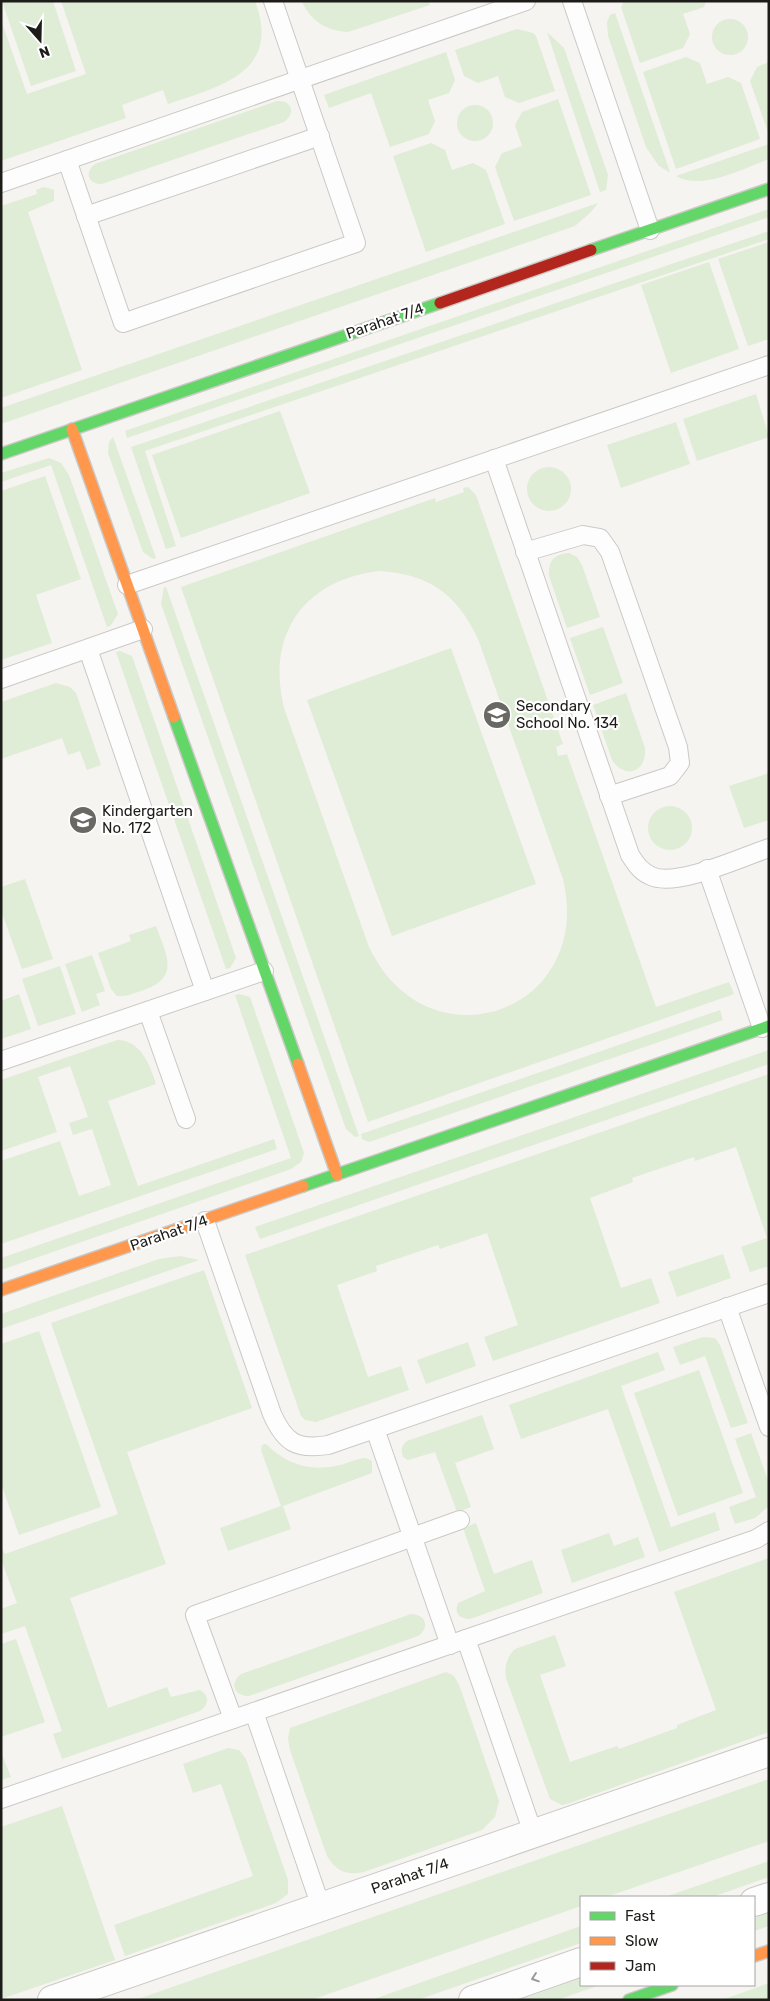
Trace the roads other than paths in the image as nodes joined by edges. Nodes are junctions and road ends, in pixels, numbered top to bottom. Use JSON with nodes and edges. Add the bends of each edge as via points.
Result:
{"nodes":[{"id":1,"x":273,"y":1,"type":"edge"},
{"id":2,"x":526,"y":1,"type":"edge"},
{"id":3,"x":572,"y":1,"type":"edge"},
{"id":4,"x":300,"y":79,"type":"junction"},
{"id":5,"x":320,"y":136,"type":"junction"},
{"id":6,"x":67,"y":160,"type":"junction"},
{"id":7,"x":1,"y":183,"type":"edge"},
{"id":8,"x":769,"y":189,"type":"edge"},
{"id":9,"x":86,"y":216,"type":"junction"},
{"id":10,"x":650,"y":230,"type":"junction"},
{"id":11,"x":769,"y":365,"type":"edge"},
{"id":12,"x":72,"y":429,"type":"junction"},
{"id":13,"x":1,"y":454,"type":"edge"},
{"id":14,"x":494,"y":459,"type":"junction"},
{"id":15,"x":525,"y":552,"type":"junction"},
{"id":16,"x":127,"y":585,"type":"junction"},
{"id":17,"x":143,"y":630,"type":"junction"},
{"id":18,"x":88,"y":649,"type":"junction"},
{"id":19,"x":1,"y":679,"type":"edge"},
{"id":20,"x":609,"y":796,"type":"junction"},
{"id":21,"x":769,"y":848,"type":"edge"},
{"id":22,"x":707,"y":869,"type":"junction"},
{"id":23,"x":264,"y":971,"type":"junction"},
{"id":24,"x":205,"y":991,"type":"junction"},
{"id":25,"x":148,"y":1011,"type":"junction"},
{"id":26,"x":765,"y":1027,"type":"edge"},
{"id":27,"x":1,"y":1061,"type":"edge"},
{"id":28,"x":186,"y":1119,"type":"dead end"},
{"id":29,"x":337,"y":1175,"type":"junction"},
{"id":30,"x":205,"y":1221,"type":"junction"},
{"id":31,"x":1,"y":1290,"type":"edge"},
{"id":32,"x":769,"y":1293,"type":"edge"},
{"id":33,"x":727,"y":1307,"type":"junction"},
{"id":34,"x":769,"y":1428,"type":"edge"},
{"id":35,"x":375,"y":1429,"type":"junction"},
{"id":36,"x":460,"y":1520,"type":"dead end"},
{"id":37,"x":769,"y":1531,"type":"edge"},
{"id":38,"x":413,"y":1537,"type":"junction"},
{"id":39,"x":458,"y":1642,"type":"junction"},
{"id":40,"x":254,"y":1712,"type":"junction"},
{"id":41,"x":232,"y":1720,"type":"junction"},
{"id":42,"x":769,"y":1752,"type":"edge"},
{"id":43,"x":1,"y":1799,"type":"edge"},
{"id":44,"x":533,"y":1833,"type":"junction"},
{"id":45,"x":769,"y":1897,"type":"edge"},
{"id":46,"x":755,"y":1902,"type":"edge"},
{"id":47,"x":321,"y":1907,"type":"junction"},
{"id":48,"x":769,"y":1951,"type":"edge"},
{"id":49,"x":755,"y":1956,"type":"edge"},
{"id":50,"x":580,"y":1962,"type":"edge"},
{"id":51,"x":669,"y":1986,"type":"edge"},
{"id":52,"x":52,"y":2000,"type":"edge"},
{"id":53,"x":473,"y":2000,"type":"edge"},
{"id":54,"x":629,"y":2000,"type":"edge"}],
"edges":[{"from":1,"to":4,"type":"lane"},
{"from":2,"to":4,"type":"lane"},
{"from":3,"to":10,"type":"lane"},
{"from":4,"to":5,"type":"lane"},
{"from":4,"to":6,"type":"lane"},
{"from":5,"to":9,"type":"lane"},
{"from":5,"to":9,"type":"lane","via":[[356,243],[123,324]]},
{"from":6,"to":7,"type":"lane"},
{"from":6,"to":9,"type":"lane"},
{"from":8,"to":10,"type":"street","name":"Parahat 7/4"},
{"from":10,"to":12,"type":"street","name":"Parahat 7/4"},
{"from":11,"to":14,"type":"lane"},
{"from":12,"to":13,"type":"street","name":"Parahat 7/4"},
{"from":12,"to":16,"type":"street"},
{"from":14,"to":15,"type":"lane"},
{"from":14,"to":16,"type":"lane"},
{"from":15,"to":20,"type":"lane"},
{"from":15,"to":20,"type":"lane","via":[[583,535],[600,538],[610,552],[678,747],[680,763],[670,776]]},
{"from":16,"to":17,"type":"street"},
{"from":17,"to":18,"type":"lane"},
{"from":17,"to":23,"type":"street"},
{"from":18,"to":19,"type":"lane"},
{"from":18,"to":24,"type":"lane"},
{"from":20,"to":22,"type":"lane","via":[[630,855],[639,869],[652,877],[672,878]]},
{"from":21,"to":22,"type":"lane"},
{"from":22,"to":26,"type":"lane"},
{"from":23,"to":24,"type":"lane"},
{"from":23,"to":29,"type":"street"},
{"from":24,"to":25,"type":"lane"},
{"from":25,"to":27,"type":"lane"},
{"from":25,"to":28,"type":"lane"},
{"from":26,"to":29,"type":"street","name":"Parahat 7/4"},
{"from":29,"to":30,"type":"street","name":"Parahat 7/4"},
{"from":30,"to":31,"type":"street","name":"Parahat 7/4"},
{"from":30,"to":35,"type":"lane","via":[[280,1433],[293,1443],[310,1448]]},
{"from":32,"to":33,"type":"lane"},
{"from":33,"to":34,"type":"lane"},
{"from":33,"to":35,"type":"lane"},
{"from":35,"to":38,"type":"lane"},
{"from":36,"to":38,"type":"lane"},
{"from":37,"to":39,"type":"lane","via":[[756,1539]]},
{"from":38,"to":39,"type":"lane"},
{"from":38,"to":41,"type":"lane","via":[[195,1614]]},
{"from":39,"to":40,"type":"lane"},
{"from":39,"to":44,"type":"lane"},
{"from":40,"to":41,"type":"lane"},
{"from":40,"to":47,"type":"lane"},
{"from":41,"to":43,"type":"lane"},
{"from":42,"to":44,"type":"street","name":"Parahat 7/4"},
{"from":44,"to":47,"type":"street","name":"Parahat 7/4"},
{"from":45,"to":46,"type":"street"},
{"from":47,"to":52,"type":"street","name":"Parahat 7/4"},
{"from":48,"to":49,"type":"street"},
{"from":50,"to":53,"type":"street","one_way":true},
{"from":51,"to":54,"type":"street"}]}
